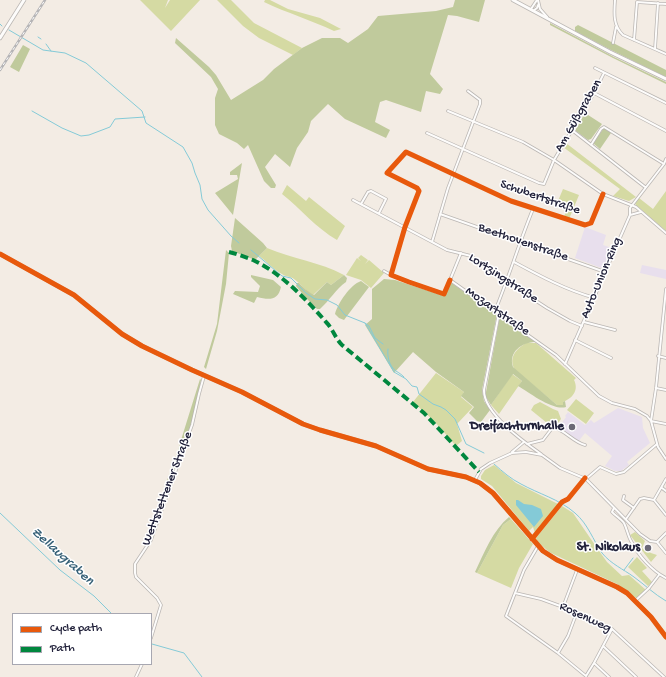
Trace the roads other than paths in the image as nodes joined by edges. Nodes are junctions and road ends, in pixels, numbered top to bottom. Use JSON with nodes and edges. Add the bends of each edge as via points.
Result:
{"nodes":[{"id":1,"x":24,"y":0,"type":"edge"},
{"id":2,"x":514,"y":0,"type":"edge"},
{"id":3,"x":537,"y":0,"type":"edge"},
{"id":4,"x":615,"y":0,"type":"edge"},
{"id":5,"x":658,"y":3,"type":"junction"},
{"id":6,"x":666,"y":4,"type":"edge"},
{"id":7,"x":538,"y":5,"type":"junction"},
{"id":8,"x":532,"y":10,"type":"junction"},
{"id":9,"x":549,"y":19,"type":"junction"},
{"id":10,"x":616,"y":27,"type":"junction"},
{"id":11,"x":0,"y":38,"type":"edge"},
{"id":12,"x":634,"y":40,"type":"junction"},
{"id":13,"x":613,"y":42,"type":"dead end"},
{"id":14,"x":655,"y":49,"type":"junction"},
{"id":15,"x":666,"y":54,"type":"edge"},
{"id":16,"x":595,"y":68,"type":"dead end"},
{"id":17,"x":604,"y":73,"type":"junction"},
{"id":18,"x":666,"y":79,"type":"edge"},
{"id":19,"x":468,"y":91,"type":"dead end"},
{"id":20,"x":594,"y":93,"type":"junction"},
{"id":21,"x":666,"y":103,"type":"edge"},
{"id":22,"x":448,"y":111,"type":"dead end"},
{"id":23,"x":474,"y":121,"type":"junction"},
{"id":24,"x":572,"y":130,"type":"junction"},
{"id":25,"x":666,"y":131,"type":"edge"},
{"id":26,"x":427,"y":133,"type":"dead end"},
{"id":27,"x":591,"y":145,"type":"junction"},
{"id":28,"x":463,"y":148,"type":"junction"},
{"id":29,"x":666,"y":159,"type":"edge"},
{"id":30,"x":554,"y":160,"type":"junction"},
{"id":31,"x":664,"y":164,"type":"junction"},
{"id":32,"x":453,"y":175,"type":"junction"},
{"id":33,"x":646,"y":187,"type":"junction"},
{"id":34,"x":603,"y":194,"type":"junction"},
{"id":35,"x":353,"y":200,"type":"dead end"},
{"id":36,"x":362,"y":204,"type":"junction"},
{"id":37,"x":632,"y":204,"type":"junction"},
{"id":38,"x":533,"y":209,"type":"junction"},
{"id":39,"x":641,"y":212,"type":"junction"},
{"id":40,"x":379,"y":213,"type":"junction"},
{"id":41,"x":440,"y":214,"type":"junction"},
{"id":42,"x":630,"y":215,"type":"junction"},
{"id":43,"x":405,"y":227,"type":"junction"},
{"id":44,"x":666,"y":233,"type":"edge"},
{"id":45,"x":520,"y":241,"type":"junction"},
{"id":46,"x":432,"y":242,"type":"junction"},
{"id":47,"x":461,"y":253,"type":"junction"},
{"id":48,"x":0,"y":254,"type":"edge"},
{"id":49,"x":514,"y":262,"type":"junction"},
{"id":50,"x":384,"y":271,"type":"dead end"},
{"id":51,"x":605,"y":272,"type":"junction"},
{"id":52,"x":391,"y":275,"type":"junction"},
{"id":53,"x":450,"y":280,"type":"junction"},
{"id":54,"x":507,"y":282,"type":"junction"},
{"id":55,"x":666,"y":289,"type":"edge"},
{"id":56,"x":666,"y":296,"type":"edge"},
{"id":57,"x":594,"y":298,"type":"junction"},
{"id":58,"x":665,"y":304,"type":"edge"},
{"id":59,"x":495,"y":311,"type":"junction"},
{"id":60,"x":499,"y":314,"type":"junction"},
{"id":61,"x":584,"y":322,"type":"junction"},
{"id":62,"x":582,"y":326,"type":"junction"},
{"id":63,"x":661,"y":329,"type":"junction"},
{"id":64,"x":615,"y":330,"type":"dead end"},
{"id":65,"x":666,"y":330,"type":"edge"},
{"id":66,"x":575,"y":340,"type":"junction"},
{"id":67,"x":658,"y":356,"type":"junction"},
{"id":68,"x":611,"y":358,"type":"dead end"},
{"id":69,"x":666,"y":358,"type":"edge"},
{"id":70,"x":565,"y":364,"type":"junction"},
{"id":71,"x":204,"y":375,"type":"junction"},
{"id":72,"x":656,"y":388,"type":"junction"},
{"id":73,"x":666,"y":390,"type":"edge"},
{"id":74,"x":652,"y":413,"type":"junction"},
{"id":75,"x":647,"y":416,"type":"junction"},
{"id":76,"x":651,"y":421,"type":"junction"},
{"id":77,"x":666,"y":424,"type":"edge"},
{"id":78,"x":525,"y":443,"type":"junction"},
{"id":79,"x":658,"y":444,"type":"junction"},
{"id":80,"x":585,"y":445,"type":"dead end"},
{"id":81,"x":512,"y":453,"type":"junction"},
{"id":82,"x":542,"y":454,"type":"junction"},
{"id":83,"x":666,"y":459,"type":"edge"},
{"id":84,"x":586,"y":479,"type":"junction"},
{"id":85,"x":475,"y":480,"type":"junction"},
{"id":86,"x":666,"y":480,"type":"edge"},
{"id":87,"x":662,"y":488,"type":"junction"},
{"id":88,"x":666,"y":491,"type":"edge"},
{"id":89,"x":624,"y":496,"type":"dead end"},
{"id":90,"x":654,"y":500,"type":"junction"},
{"id":91,"x":614,"y":508,"type":"junction"},
{"id":92,"x":634,"y":508,"type":"junction"},
{"id":93,"x":666,"y":514,"type":"edge"},
{"id":94,"x":626,"y":519,"type":"junction"},
{"id":95,"x":666,"y":533,"type":"edge"},
{"id":96,"x":657,"y":542,"type":"junction"},
{"id":97,"x":538,"y":546,"type":"junction"},
{"id":98,"x":666,"y":553,"type":"edge"},
{"id":99,"x":577,"y":568,"type":"junction"},
{"id":100,"x":659,"y":575,"type":"junction"},
{"id":101,"x":666,"y":578,"type":"edge"},
{"id":102,"x":514,"y":592,"type":"junction"},
{"id":103,"x":635,"y":601,"type":"junction"},
{"id":104,"x":563,"y":607,"type":"junction"},
{"id":105,"x":576,"y":612,"type":"junction"},
{"id":106,"x":612,"y":629,"type":"junction"},
{"id":107,"x":152,"y":635,"type":"edge"},
{"id":108,"x":666,"y":637,"type":"edge"},
{"id":109,"x":603,"y":646,"type":"junction"},
{"id":110,"x":558,"y":653,"type":"junction"},
{"id":111,"x":594,"y":663,"type":"junction"},
{"id":112,"x":142,"y":665,"type":"edge"},
{"id":113,"x":136,"y":677,"type":"edge"},
{"id":114,"x":609,"y":677,"type":"edge"},
{"id":115,"x":636,"y":677,"type":"edge"},
{"id":116,"x":664,"y":677,"type":"edge"}],
"edges":[{"from":1,"to":11,"type":"street"},
{"from":2,"to":8,"type":"street"},
{"from":3,"to":7,"type":"street"},
{"from":3,"to":8,"type":"street"},
{"from":4,"to":10,"type":"street"},
{"from":5,"to":6,"type":"street"},
{"from":5,"to":12,"type":"street","via":[[637,2]]},
{"from":5,"to":14,"type":"street"},
{"from":7,"to":8,"type":"street"},
{"from":7,"to":9,"type":"street"},
{"from":8,"to":9,"type":"street"},
{"from":9,"to":18,"type":"street"},
{"from":10,"to":12,"type":"street","via":[[623,35]]},
{"from":10,"to":13,"type":"street"},
{"from":12,"to":14,"type":"street"},
{"from":14,"to":15,"type":"street"},
{"from":16,"to":17,"type":"street"},
{"from":17,"to":20,"type":"street","name":"Am Güßgraben"},
{"from":17,"to":21,"type":"street"},
{"from":19,"to":23,"type":"street","via":[[480,100]]},
{"from":20,"to":24,"type":"street","name":"Am Güßgraben"},
{"from":20,"to":25,"type":"street"},
{"from":22,"to":23,"type":"street"},
{"from":23,"to":28,"type":"street"},
{"from":23,"to":30,"type":"street","via":[[523,142]]},
{"from":24,"to":27,"type":"street"},
{"from":24,"to":30,"type":"street","name":"Am Güßgraben"},
{"from":26,"to":28,"type":"street"},
{"from":27,"to":31,"type":"street","via":[[604,127]]},
{"from":27,"to":33,"type":"street"},
{"from":28,"to":30,"type":"street","name":"Am Güßgraben","via":[[542,184]]},
{"from":28,"to":32,"type":"street"},
{"from":29,"to":31,"type":"street"},
{"from":30,"to":34,"type":"street"},
{"from":31,"to":33,"type":"street"},
{"from":32,"to":38,"type":"street","name":"Schubertstraße"},
{"from":32,"to":41,"type":"street"},
{"from":32,"to":43,"type":"street","name":"Schubertstraße","via":[[406,152],[387,173],[417,188],[419,192]]},
{"from":33,"to":37,"type":"street"},
{"from":34,"to":37,"type":"street"},
{"from":34,"to":38,"type":"street","name":"Schubertstraße","via":[[591,223],[587,225]]},
{"from":35,"to":36,"type":"street","name":"Lortzingstraße"},
{"from":36,"to":40,"type":"street","name":"Lortzingstraße"},
{"from":36,"to":40,"type":"street","via":[[371,191],[386,199]]},
{"from":37,"to":39,"type":"street"},
{"from":37,"to":42,"type":"street","name":"Auto-Union-Ring"},
{"from":38,"to":45,"type":"street"},
{"from":39,"to":42,"type":"street"},
{"from":39,"to":44,"type":"street"},
{"from":40,"to":43,"type":"street","name":"Lortzingstraße"},
{"from":41,"to":45,"type":"street","name":"Beethovenstraße"},
{"from":41,"to":46,"type":"street"},
{"from":42,"to":51,"type":"street","name":"Auto-Union-Ring"},
{"from":43,"to":46,"type":"street","name":"Lortzingstraße"},
{"from":43,"to":52,"type":"street"},
{"from":45,"to":49,"type":"street"},
{"from":45,"to":51,"type":"street","name":"Beethovenstraße"},
{"from":46,"to":47,"type":"street","name":"Lortzingstraße","via":[[447,250]]},
{"from":47,"to":53,"type":"street","name":"Mozartstraße"},
{"from":47,"to":54,"type":"street","name":"Lortzingstraße","via":[[471,256]]},
{"from":48,"to":71,"type":"street","via":[[74,295],[130,339]]},
{"from":49,"to":54,"type":"street"},
{"from":49,"to":57,"type":"street","via":[[547,280]]},
{"from":50,"to":52,"type":"street"},
{"from":51,"to":57,"type":"street","name":"Auto-Union-Ring"},
{"from":52,"to":53,"type":"street","via":[[444,294]]},
{"from":53,"to":59,"type":"street","name":"Mozartstraße"},
{"from":54,"to":59,"type":"street"},
{"from":54,"to":62,"type":"street","name":"Lortzingstraße","via":[[570,322]]},
{"from":55,"to":56,"type":"street"},
{"from":56,"to":58,"type":"street"},
{"from":57,"to":61,"type":"street","name":"Auto-Union-Ring"},
{"from":58,"to":63,"type":"street"},
{"from":59,"to":60,"type":"street","name":"Mozartstraße"},
{"from":60,"to":70,"type":"street","name":"Mozartstraße"},
{"from":60,"to":78,"type":"street","via":[[484,397],[494,413]]},
{"from":61,"to":62,"type":"street","name":"Auto-Union-Ring"},
{"from":61,"to":64,"type":"street"},
{"from":62,"to":66,"type":"street","name":"Auto-Union-Ring"},
{"from":63,"to":65,"type":"street"},
{"from":63,"to":67,"type":"street"},
{"from":66,"to":68,"type":"street"},
{"from":66,"to":70,"type":"street","name":"Auto-Union-Ring"},
{"from":67,"to":69,"type":"street"},
{"from":67,"to":72,"type":"street"},
{"from":70,"to":75,"type":"street","name":"Mozartstraße","via":[[605,400],[636,408]]},
{"from":71,"to":85,"type":"street","via":[[311,427],[376,446],[428,469]]},
{"from":71,"to":107,"type":"street","name":"Wettstettener Straße","via":[[192,425],[151,540],[135,564],[136,577],[158,598],[161,605]]},
{"from":72,"to":73,"type":"street"},
{"from":72,"to":74,"type":"street"},
{"from":74,"to":75,"type":"street"},
{"from":74,"to":76,"type":"street"},
{"from":75,"to":76,"type":"street"},
{"from":76,"to":77,"type":"street"},
{"from":76,"to":79,"type":"street"},
{"from":78,"to":80,"type":"street","via":[[543,440],[553,427],[579,444]]},
{"from":78,"to":81,"type":"street"},
{"from":78,"to":82,"type":"street"},
{"from":79,"to":83,"type":"street"},
{"from":79,"to":84,"type":"street","via":[[624,472],[616,474],[600,467]]},
{"from":81,"to":82,"type":"street"},
{"from":81,"to":85,"type":"street","via":[[481,469]]},
{"from":82,"to":84,"type":"street","via":[[560,468]]},
{"from":84,"to":91,"type":"street"},
{"from":85,"to":97,"type":"street","via":[[493,492]]},
{"from":86,"to":87,"type":"street"},
{"from":87,"to":88,"type":"street"},
{"from":87,"to":90,"type":"street"},
{"from":89,"to":92,"type":"street","via":[[623,500]]},
{"from":90,"to":92,"type":"street","via":[[640,499]]},
{"from":90,"to":93,"type":"street"},
{"from":91,"to":94,"type":"street"},
{"from":91,"to":100,"type":"street","via":[[612,512],[624,524],[630,541]]},
{"from":92,"to":94,"type":"street"},
{"from":94,"to":96,"type":"street","via":[[640,534],[650,541]]},
{"from":95,"to":96,"type":"street"},
{"from":96,"to":98,"type":"street"},
{"from":97,"to":99,"type":"street","via":[[551,556]]},
{"from":97,"to":102,"type":"street"},
{"from":99,"to":103,"type":"street","via":[[616,587]]},
{"from":99,"to":104,"type":"street"},
{"from":100,"to":101,"type":"street"},
{"from":100,"to":103,"type":"street"},
{"from":102,"to":104,"type":"street","name":"Rosenweg"},
{"from":102,"to":110,"type":"street","via":[[506,616]]},
{"from":103,"to":108,"type":"street"},
{"from":104,"to":105,"type":"street","name":"Rosenweg"},
{"from":105,"to":106,"type":"street","name":"Rosenweg"},
{"from":105,"to":110,"type":"street","via":[[568,636]]},
{"from":106,"to":109,"type":"street"},
{"from":106,"to":116,"type":"street","name":"Rosenweg"},
{"from":109,"to":111,"type":"street"},
{"from":109,"to":115,"type":"street"},
{"from":110,"to":111,"type":"street","via":[[586,676]]},
{"from":111,"to":114,"type":"street"},
{"from":112,"to":113,"type":"street"}]}
